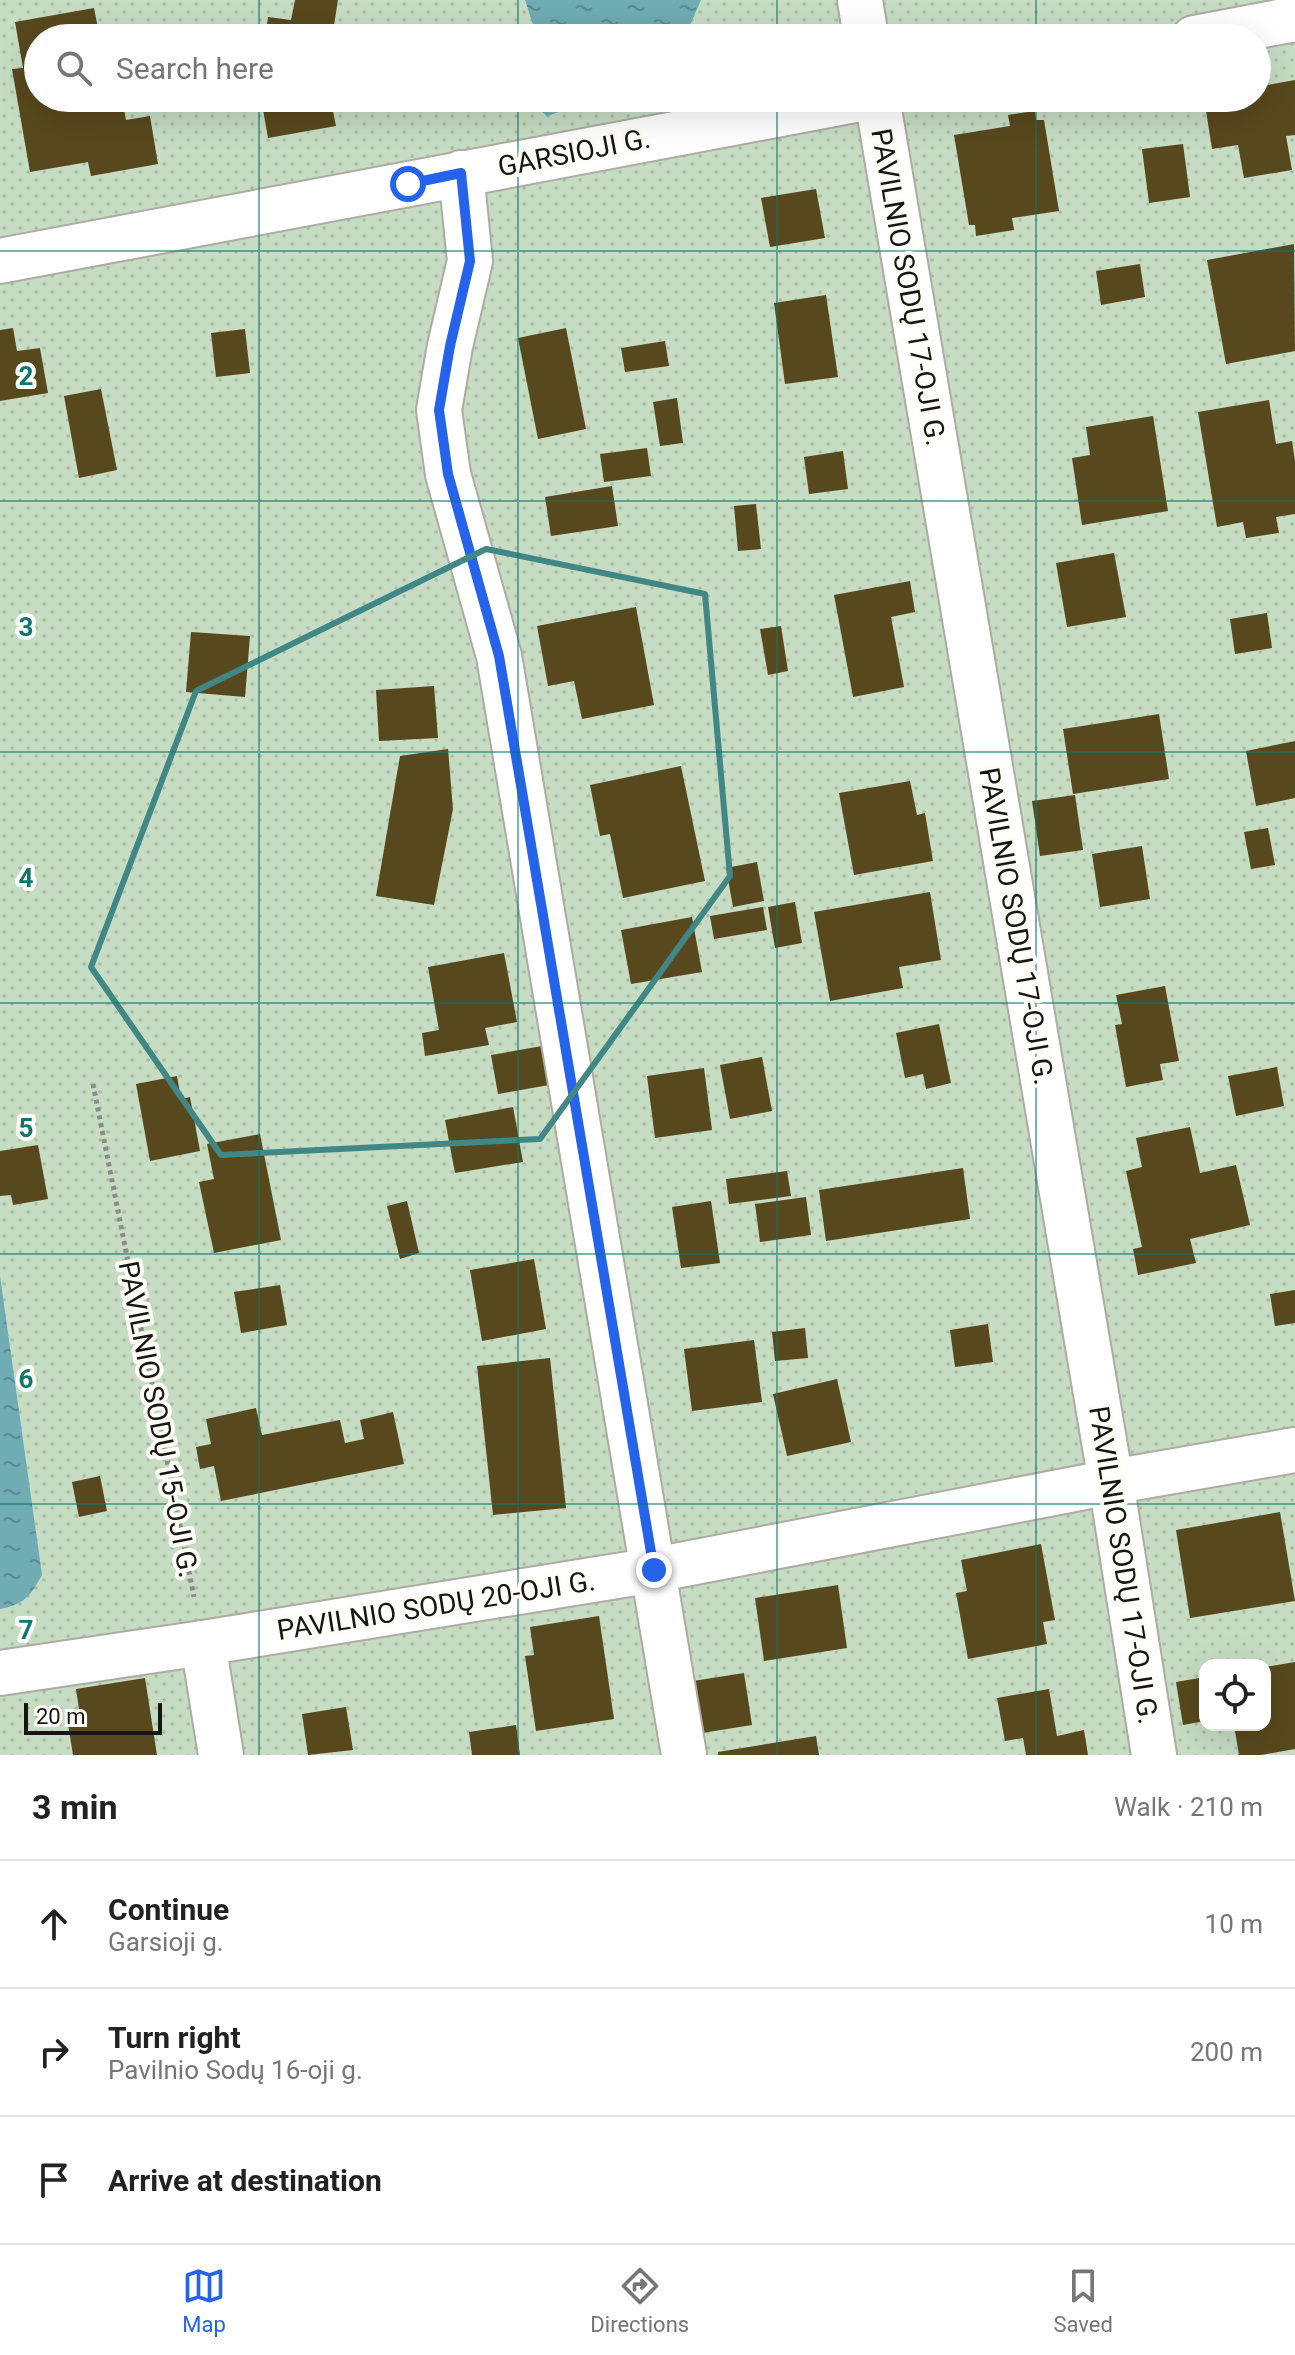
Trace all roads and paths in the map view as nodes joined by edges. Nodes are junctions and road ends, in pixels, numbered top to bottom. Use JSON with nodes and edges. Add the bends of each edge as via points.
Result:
{"nodes":[{"id":1,"x":860,"y":0,"type":"edge"},
{"id":2,"x":1295,"y":19,"type":"edge"},
{"id":3,"x":864,"y":24,"type":"edge"},
{"id":4,"x":1268,"y":24,"type":"edge"},
{"id":5,"x":790,"y":112,"type":"edge"},
{"id":6,"x":879,"y":112,"type":"edge"},
{"id":7,"x":461,"y":173,"type":"junction"},
{"id":8,"x":0,"y":261,"type":"edge"},
{"id":9,"x":93,"y":1084,"type":"dead end"},
{"id":10,"x":1295,"y":1450,"type":"edge"},
{"id":11,"x":1111,"y":1482,"type":"junction"},
{"id":12,"x":654,"y":1570,"type":"junction"},
{"id":13,"x":203,"y":1643,"type":"junction"},
{"id":14,"x":0,"y":1673,"type":"edge"},
{"id":15,"x":221,"y":1755,"type":"edge"},
{"id":16,"x":684,"y":1755,"type":"edge"},
{"id":17,"x":1154,"y":1755,"type":"edge"}],
"edges":[{"from":1,"to":3,"type":"street"},
{"from":2,"to":4,"type":"street"},
{"from":5,"to":7,"type":"street","name":"GARSIOJI G."},
{"from":6,"to":11,"type":"street","name":"PAVILNIO SODŲ 17-OJI G."},
{"from":7,"to":8,"type":"street","name":"GARSIOJI G."},
{"from":7,"to":12,"type":"street","via":[[470,261],[439,410],[448,474],[499,656]]},
{"from":9,"to":13,"type":"path","name":"PAVILNIO SODŲ 15-OJI G."},
{"from":10,"to":11,"type":"street","name":"PAVILNIO SODŲ 20-OJI G."},
{"from":11,"to":12,"type":"street","name":"PAVILNIO SODŲ 20-OJI G."},
{"from":11,"to":17,"type":"street","name":"PAVILNIO SODŲ 17-OJI G."},
{"from":12,"to":13,"type":"street","name":"PAVILNIO SODŲ 20-OJI G."},
{"from":12,"to":16,"type":"street"},
{"from":13,"to":14,"type":"street","name":"PAVILNIO SODŲ 20-OJI G."},
{"from":13,"to":15,"type":"street"}]}
